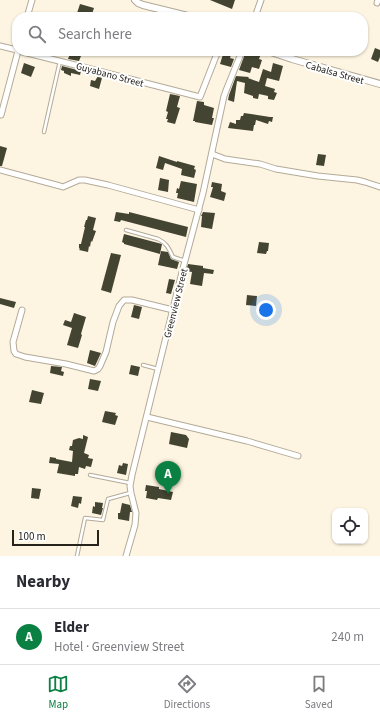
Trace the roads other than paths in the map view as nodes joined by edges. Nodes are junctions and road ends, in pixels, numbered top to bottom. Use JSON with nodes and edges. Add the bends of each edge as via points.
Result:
{"nodes":[{"id":1,"x":32,"y":0,"type":"edge"},
{"id":2,"x":135,"y":0,"type":"edge"},
{"id":3,"x":260,"y":0,"type":"edge"},
{"id":4,"x":28,"y":12,"type":"edge"},
{"id":5,"x":170,"y":12,"type":"edge"},
{"id":6,"x":256,"y":12,"type":"edge"},
{"id":7,"x":0,"y":46,"type":"edge"},
{"id":8,"x":12,"y":49,"type":"edge"},
{"id":9,"x":17,"y":56,"type":"edge"},
{"id":10,"x":39,"y":56,"type":"edge"},
{"id":11,"x":216,"y":56,"type":"edge"},
{"id":12,"x":240,"y":56,"type":"edge"},
{"id":13,"x":283,"y":56,"type":"edge"},
{"id":14,"x":60,"y":61,"type":"junction"},
{"id":15,"x":380,"y":84,"type":"edge"},
{"id":16,"x":1,"y":115,"type":"dead end"},
{"id":17,"x":44,"y":132,"type":"dead end"},
{"id":18,"x":212,"y":154,"type":"junction"},
{"id":19,"x":0,"y":170,"type":"edge"},
{"id":20,"x":380,"y":188,"type":"edge"},
{"id":21,"x":199,"y":210,"type":"junction"},
{"id":22,"x":126,"y":230,"type":"dead end"},
{"id":23,"x":185,"y":261,"type":"junction"},
{"id":24,"x":22,"y":310,"type":"dead end"},
{"id":25,"x":173,"y":310,"type":"junction"},
{"id":26,"x":143,"y":365,"type":"dead end"},
{"id":27,"x":159,"y":369,"type":"junction"},
{"id":28,"x":147,"y":417,"type":"junction"},
{"id":29,"x":298,"y":456,"type":"dead end"},
{"id":30,"x":90,"y":475,"type":"dead end"},
{"id":31,"x":131,"y":484,"type":"junction"},
{"id":32,"x":131,"y":493,"type":"junction"},
{"id":33,"x":77,"y":556,"type":"edge"},
{"id":34,"x":126,"y":556,"type":"edge"}],
"edges":[{"from":1,"to":4,"type":"street"},
{"from":2,"to":5,"type":"street","via":[[143,6]]},
{"from":3,"to":6,"type":"street"},
{"from":7,"to":8,"type":"street","name":"Guyabano Street"},
{"from":9,"to":16,"type":"street"},
{"from":10,"to":14,"type":"street","name":"Guyabano Street"},
{"from":11,"to":14,"type":"street","name":"Guyabano Street","via":[[200,98]]},
{"from":12,"to":18,"type":"street","name":"Greenview Street","via":[[227,88]]},
{"from":13,"to":15,"type":"street","name":"Cabalsa Street"},
{"from":14,"to":17,"type":"lane"},
{"from":18,"to":20,"type":"street","via":[[276,169],[361,181]]},
{"from":18,"to":21,"type":"street","name":"Greenview Street"},
{"from":19,"to":21,"type":"street","via":[[63,187],[85,180]]},
{"from":21,"to":23,"type":"street","name":"Greenview Street"},
{"from":22,"to":23,"type":"lane","via":[[163,241],[173,257]]},
{"from":23,"to":25,"type":"street","name":"Greenview Street"},
{"from":24,"to":25,"type":"street","via":[[13,342],[16,354],[94,371],[100,366],[106,352],[113,322],[124,300]]},
{"from":25,"to":27,"type":"street","name":"Greenview Street"},
{"from":26,"to":27,"type":"lane"},
{"from":27,"to":28,"type":"street","name":"Greenview Street"},
{"from":28,"to":29,"type":"street"},
{"from":28,"to":31,"type":"street","name":"Greenview Street"},
{"from":30,"to":31,"type":"lane"},
{"from":31,"to":32,"type":"street","name":"Greenview Street"},
{"from":32,"to":33,"type":"lane","via":[[108,499],[103,520],[85,518]]},
{"from":32,"to":34,"type":"street","name":"Greenview Street","via":[[136,513]]}]}
